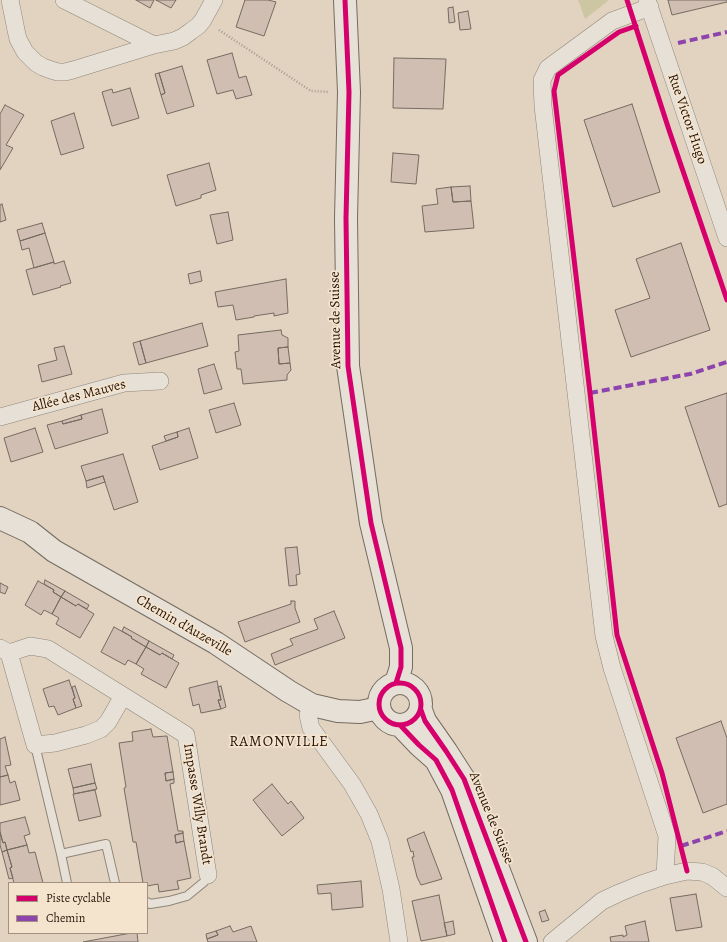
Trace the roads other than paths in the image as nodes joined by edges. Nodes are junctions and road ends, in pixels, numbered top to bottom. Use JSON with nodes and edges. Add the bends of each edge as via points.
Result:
{"nodes":[{"id":1,"x":10,"y":0,"type":"edge"},
{"id":2,"x":64,"y":0,"type":"edge"},
{"id":3,"x":214,"y":0,"type":"edge"},
{"id":4,"x":345,"y":0,"type":"edge"},
{"id":5,"x":648,"y":4,"type":"edge"},
{"id":6,"x":154,"y":46,"type":"junction"},
{"id":7,"x":727,"y":238,"type":"edge"},
{"id":8,"x":160,"y":381,"type":"dead end"},
{"id":9,"x":0,"y":417,"type":"edge"},
{"id":10,"x":0,"y":518,"type":"edge"},
{"id":11,"x":0,"y":534,"type":"edge"},
{"id":12,"x":54,"y":551,"type":"junction"},
{"id":13,"x":5,"y":651,"type":"edge"},
{"id":14,"x":396,"y":683,"type":"junction"},
{"id":15,"x":123,"y":696,"type":"junction"},
{"id":16,"x":312,"y":705,"type":"junction"},
{"id":17,"x":380,"y":708,"type":"junction"},
{"id":18,"x":421,"y":710,"type":"junction"},
{"id":19,"x":400,"y":725,"type":"junction"},
{"id":20,"x":36,"y":745,"type":"junction"},
{"id":21,"x":61,"y":854,"type":"junction"},
{"id":22,"x":208,"y":875,"type":"joint"},
{"id":23,"x":665,"y":876,"type":"junction"},
{"id":24,"x":67,"y":882,"type":"edge"},
{"id":25,"x":115,"y":882,"type":"edge"},
{"id":26,"x":727,"y":888,"type":"edge"},
{"id":27,"x":148,"y":903,"type":"edge"},
{"id":28,"x":399,"y":942,"type":"edge"},
{"id":29,"x":505,"y":942,"type":"edge"},
{"id":30,"x":526,"y":942,"type":"edge"},
{"id":31,"x":552,"y":942,"type":"edge"}],
"edges":[{"from":1,"to":6,"type":"street","via":[[18,39],[25,52],[36,63],[51,70],[65,72]]},
{"from":2,"to":6,"type":"street"},
{"from":3,"to":6,"type":"street","via":[[198,26],[182,37]]},
{"from":4,"to":14,"type":"street","name":"Avenue de Suisse","via":[[349,92],[346,218],[348,366],[371,523],[401,648]]},
{"from":5,"to":7,"type":"street","name":"Rue Victor Hugo"},
{"from":5,"to":23,"type":"street","via":[[612,21],[548,68],[542,80],[542,106],[604,636],[667,836]]},
{"from":8,"to":9,"type":"street","name":"Allée des Mauves","via":[[124,383]]},
{"from":10,"to":12,"type":"street","name":"Chemin d'Auzeville","via":[[30,532]]},
{"from":11,"to":12,"type":"street","name":"Chemin d'Auzeville"},
{"from":12,"to":16,"type":"street","name":"Chemin d'Auzeville","via":[[216,643]]},
{"from":13,"to":15,"type":"street","name":"Impasse Willy Brandt","via":[[30,646],[48,649]]},
{"from":13,"to":20,"type":"street"},
{"from":14,"to":17,"type":"street","via":[[381,694]]},
{"from":14,"to":18,"type":"street","via":[[405,683],[419,693]]},
{"from":15,"to":20,"type":"street","via":[[101,729],[55,743]]},
{"from":15,"to":22,"type":"street","name":"Impasse Willy Brandt","via":[[186,735]]},
{"from":16,"to":17,"type":"street","name":"Chemin d'Auzeville","via":[[338,711],[360,712]]},
{"from":16,"to":28,"type":"street","via":[[308,715],[311,728],[352,784],[369,814],[380,841]]},
{"from":17,"to":19,"type":"street","via":[[383,717],[391,723]]},
{"from":18,"to":19,"type":"street","via":[[413,721]]},
{"from":18,"to":30,"type":"street","name":"Avenue de Suisse","via":[[425,721],[464,779]]},
{"from":19,"to":29,"type":"street","name":"Avenue de Suisse","via":[[436,760],[452,790]]},
{"from":20,"to":21,"type":"lane"},
{"from":21,"to":24,"type":"lane"},
{"from":21,"to":25,"type":"lane","via":[[106,844]]},
{"from":22,"to":27,"type":"lane","via":[[204,882],[187,896]]},
{"from":23,"to":26,"type":"street","via":[[687,871],[702,872],[712,876]]},
{"from":23,"to":31,"type":"street","via":[[602,901]]}]}
